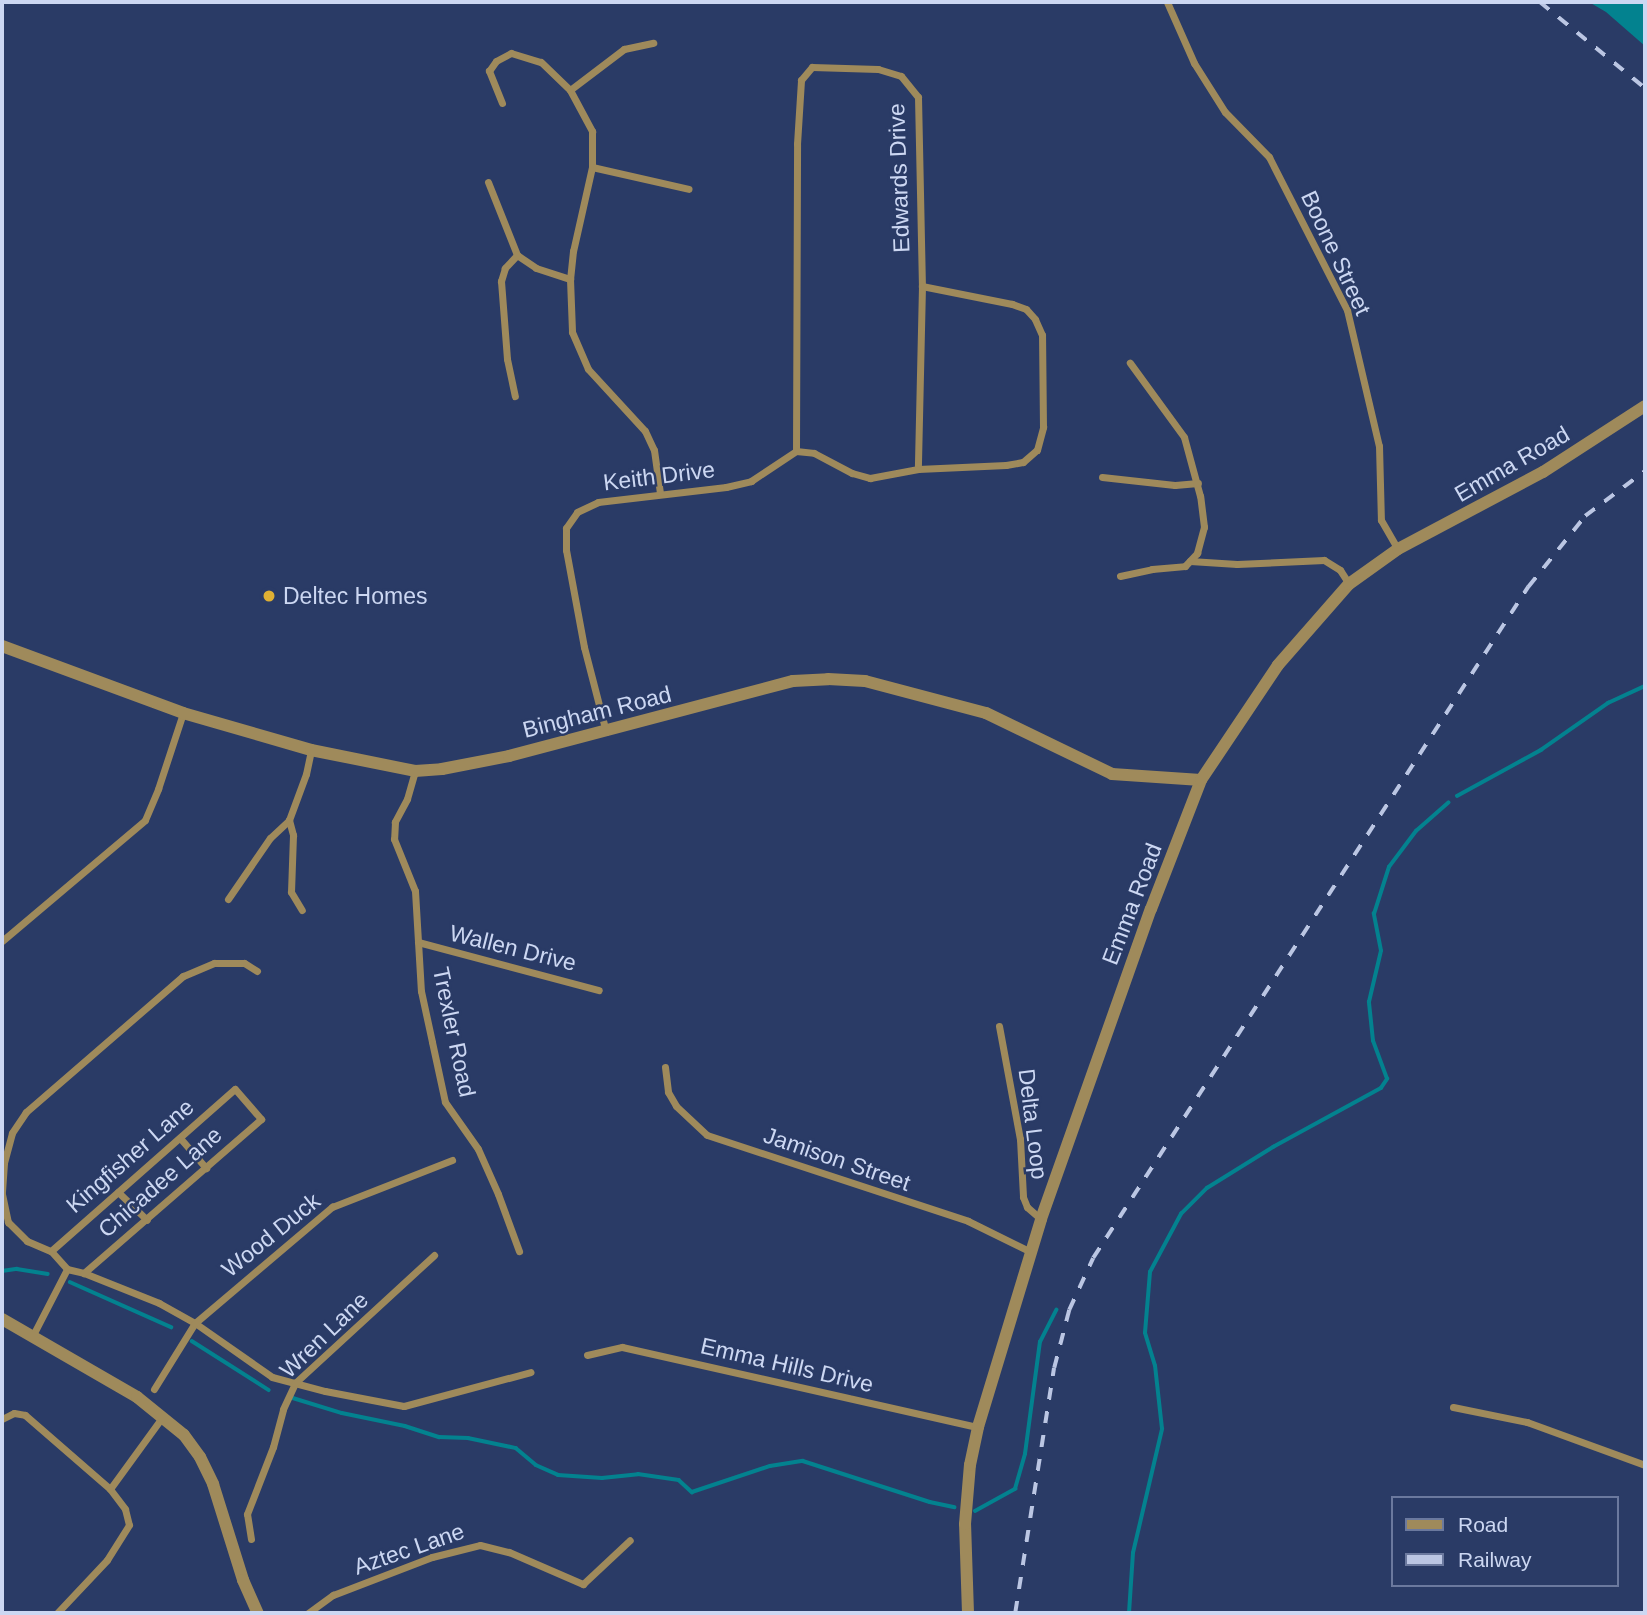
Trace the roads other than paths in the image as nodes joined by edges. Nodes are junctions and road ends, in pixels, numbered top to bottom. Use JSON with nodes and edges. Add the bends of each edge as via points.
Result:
{"nodes":[{"id":1,"x":1167,"y":2,"type":"edge"},
{"id":2,"x":653,"y":43,"type":"dead end"},
{"id":3,"x":570,"y":90,"type":"junction"},
{"id":4,"x":502,"y":103,"type":"dead end"},
{"id":5,"x":592,"y":167,"type":"junction"},
{"id":6,"x":488,"y":182,"type":"dead end"},
{"id":7,"x":689,"y":188,"type":"dead end"},
{"id":8,"x":517,"y":255,"type":"junction"},
{"id":9,"x":570,"y":279,"type":"junction"},
{"id":10,"x":922,"y":286,"type":"junction"},
{"id":11,"x":1130,"y":363,"type":"dead end"},
{"id":12,"x":515,"y":396,"type":"dead end"},
{"id":13,"x":1645,"y":407,"type":"edge"},
{"id":14,"x":796,"y":451,"type":"junction"},
{"id":15,"x":918,"y":470,"type":"junction"},
{"id":16,"x":1102,"y":477,"type":"dead end"},
{"id":17,"x":1198,"y":483,"type":"junction"},
{"id":18,"x":660,"y":493,"type":"junction"},
{"id":19,"x":1398,"y":549,"type":"junction"},
{"id":20,"x":1191,"y":561,"type":"junction"},
{"id":21,"x":1120,"y":576,"type":"dead end"},
{"id":22,"x":1349,"y":584,"type":"junction"},
{"id":23,"x":2,"y":646,"type":"edge"},
{"id":24,"x":183,"y":713,"type":"junction"},
{"id":25,"x":606,"y":733,"type":"junction"},
{"id":26,"x":311,"y":750,"type":"junction"},
{"id":27,"x":415,"y":771,"type":"junction"},
{"id":28,"x":1201,"y":780,"type":"junction"},
{"id":29,"x":289,"y":820,"type":"junction"},
{"id":30,"x":228,"y":899,"type":"dead end"},
{"id":31,"x":302,"y":910,"type":"dead end"},
{"id":32,"x":2,"y":941,"type":"edge"},
{"id":33,"x":418,"y":942,"type":"junction"},
{"id":34,"x":257,"y":971,"type":"dead end"},
{"id":35,"x":599,"y":990,"type":"dead end"},
{"id":36,"x":999,"y":1026,"type":"dead end"},
{"id":37,"x":665,"y":1068,"type":"dead end"},
{"id":38,"x":261,"y":1119,"type":"joint"},
{"id":39,"x":180,"y":1138,"type":"junction"},
{"id":40,"x":452,"y":1160,"type":"dead end"},
{"id":41,"x":206,"y":1168,"type":"junction"},
{"id":42,"x":118,"y":1192,"type":"junction"},
{"id":43,"x":1041,"y":1219,"type":"junction"},
{"id":44,"x":147,"y":1220,"type":"junction"},
{"id":45,"x":51,"y":1251,"type":"junction"},
{"id":46,"x":519,"y":1251,"type":"dead end"},
{"id":47,"x":1031,"y":1252,"type":"junction"},
{"id":48,"x":434,"y":1255,"type":"dead end"},
{"id":49,"x":66,"y":1269,"type":"junction"},
{"id":50,"x":85,"y":1273,"type":"junction"},
{"id":51,"x":2,"y":1319,"type":"edge"},
{"id":52,"x":195,"y":1323,"type":"junction"},
{"id":53,"x":33,"y":1335,"type":"junction"},
{"id":54,"x":587,"y":1354,"type":"dead end"},
{"id":55,"x":531,"y":1372,"type":"dead end"},
{"id":56,"x":295,"y":1383,"type":"junction"},
{"id":57,"x":154,"y":1389,"type":"dead end"},
{"id":58,"x":1453,"y":1407,"type":"dead end"},
{"id":59,"x":163,"y":1416,"type":"junction"},
{"id":60,"x":2,"y":1419,"type":"edge"},
{"id":61,"x":978,"y":1427,"type":"junction"},
{"id":62,"x":1645,"y":1465,"type":"edge"},
{"id":63,"x":110,"y":1489,"type":"junction"},
{"id":64,"x":251,"y":1539,"type":"dead end"},
{"id":65,"x":630,"y":1540,"type":"dead end"},
{"id":66,"x":57,"y":1613,"type":"edge"},
{"id":67,"x":258,"y":1613,"type":"edge"},
{"id":68,"x":308,"y":1613,"type":"edge"},
{"id":69,"x":968,"y":1613,"type":"edge"}],
"edges":[{"from":1,"to":19,"type":"street","name":"Boone Street","via":[[1194,63],[1225,112],[1269,157],[1347,310],[1379,446],[1381,520]]},
{"from":2,"to":3,"type":"street","via":[[624,49]]},
{"from":3,"to":4,"type":"street","via":[[541,62],[512,53],[496,61],[489,71]]},
{"from":3,"to":5,"type":"street","via":[[592,131]]},
{"from":5,"to":7,"type":"street"},
{"from":5,"to":9,"type":"street"},
{"from":6,"to":8,"type":"street"},
{"from":8,"to":9,"type":"street","via":[[536,268]]},
{"from":8,"to":12,"type":"street","via":[[501,281]]},
{"from":9,"to":18,"type":"street","via":[[572,332],[588,369],[645,431],[654,450]]},
{"from":10,"to":14,"type":"street","name":"Edwards Drive","via":[[918,97],[901,76],[878,69],[812,67],[801,80],[798,104]]},
{"from":10,"to":15,"type":"street","name":"Edwards Drive"},
{"from":10,"to":15,"type":"street","via":[[1012,304],[1035,319],[1042,335],[1043,427],[1037,450],[1023,462]]},
{"from":11,"to":17,"type":"street","via":[[1184,438]]},
{"from":13,"to":19,"type":"street","name":"Emma Road","via":[[1543,472]]},
{"from":14,"to":15,"type":"street","via":[[814,453],[870,478]]},
{"from":14,"to":18,"type":"street","name":"Keith Drive","via":[[751,481]]},
{"from":16,"to":17,"type":"street"},
{"from":17,"to":20,"type":"street","via":[[1203,527]]},
{"from":18,"to":25,"type":"street","name":"Keith Drive","via":[[598,502],[577,512],[566,528],[584,647]]},
{"from":19,"to":22,"type":"street","name":"Emma Road"},
{"from":20,"to":21,"type":"street","via":[[1185,566]]},
{"from":20,"to":22,"type":"street","via":[[1324,560]]},
{"from":22,"to":28,"type":"street","name":"Emma Road","via":[[1272,674]]},
{"from":23,"to":24,"type":"street","name":"Bingham Road"},
{"from":24,"to":26,"type":"street","name":"Bingham Road"},
{"from":24,"to":32,"type":"street","via":[[145,820]]},
{"from":25,"to":27,"type":"street","name":"Bingham Road","via":[[509,756]]},
{"from":25,"to":28,"type":"street","name":"Bingham Road","via":[[793,681],[865,681],[986,713],[1112,774]]},
{"from":26,"to":27,"type":"street","name":"Bingham Road"},
{"from":26,"to":29,"type":"street"},
{"from":27,"to":33,"type":"street","name":"Trexler Road","via":[[395,822],[394,839],[415,891]]},
{"from":28,"to":43,"type":"street","name":"Emma Road"},
{"from":29,"to":30,"type":"street","via":[[270,838]]},
{"from":29,"to":31,"type":"street","via":[[293,835],[291,892]]},
{"from":33,"to":35,"type":"street","name":"Wallen Drive"},
{"from":33,"to":46,"type":"street","name":"Trexler Road","via":[[421,990],[445,1102],[478,1149]]},
{"from":34,"to":45,"type":"street","via":[[244,963],[214,963],[183,976],[26,1112],[12,1133],[2,1194],[8,1222],[27,1241]]},
{"from":36,"to":43,"type":"street","name":"Delta Loop","via":[[1020,1139],[1023,1196],[1027,1208]]},
{"from":37,"to":47,"type":"street","name":"Jamison Street","via":[[668,1092],[676,1106],[707,1135],[968,1221]]},
{"from":38,"to":39,"type":"street","name":"Kingfisher Lane","via":[[235,1089]]},
{"from":38,"to":41,"type":"street","name":"Chicadee Lane"},
{"from":39,"to":41,"type":"street"},
{"from":39,"to":42,"type":"street","name":"Kingfisher Lane"},
{"from":40,"to":52,"type":"street","name":"Wood Duck","via":[[332,1208]]},
{"from":41,"to":44,"type":"street","name":"Chicadee Lane"},
{"from":42,"to":44,"type":"street"},
{"from":42,"to":45,"type":"street","name":"Kingfisher Lane"},
{"from":43,"to":47,"type":"street","name":"Emma Road"},
{"from":44,"to":50,"type":"street","name":"Chicadee Lane"},
{"from":45,"to":49,"type":"street"},
{"from":47,"to":61,"type":"street","name":"Emma Road"},
{"from":48,"to":56,"type":"street","name":"Wren Lane"},
{"from":49,"to":50,"type":"street"},
{"from":49,"to":53,"type":"street"},
{"from":50,"to":52,"type":"street"},
{"from":51,"to":53,"type":"street"},
{"from":52,"to":56,"type":"street","via":[[272,1377]]},
{"from":52,"to":57,"type":"street","name":"Wood Duck"},
{"from":53,"to":59,"type":"street"},
{"from":54,"to":61,"type":"street","name":"Emma Hills Drive","via":[[622,1347]]},
{"from":55,"to":56,"type":"street","via":[[404,1406]]},
{"from":56,"to":64,"type":"street","name":"Wren Lane","via":[[247,1514]]},
{"from":58,"to":62,"type":"street","via":[[1527,1422]]},
{"from":59,"to":63,"type":"street"},
{"from":59,"to":67,"type":"street","via":[[200,1457]]},
{"from":60,"to":63,"type":"street","via":[[13,1413],[24,1415]]},
{"from":61,"to":69,"type":"street","name":"Emma Road","via":[[965,1524]]},
{"from":63,"to":66,"type":"street","via":[[125,1509],[129,1525],[107,1560]]},
{"from":65,"to":68,"type":"street","name":"Aztec Lane","via":[[583,1584],[509,1552],[480,1545],[432,1557],[333,1595]]}]}
